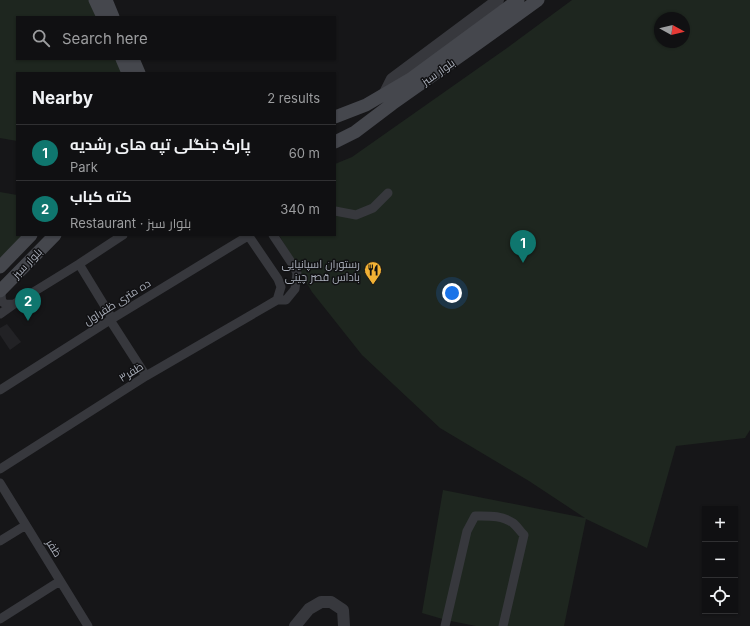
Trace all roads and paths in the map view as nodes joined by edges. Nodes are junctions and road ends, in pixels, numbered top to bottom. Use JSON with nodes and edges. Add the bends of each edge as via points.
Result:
{"nodes":[{"id":1,"x":95,"y":0,"type":"edge"},
{"id":2,"x":106,"y":0,"type":"edge"},
{"id":3,"x":498,"y":0,"type":"edge"},
{"id":4,"x":518,"y":0,"type":"edge"},
{"id":5,"x":538,"y":0,"type":"edge"},
{"id":6,"x":103,"y":16,"type":"edge"},
{"id":7,"x":113,"y":16,"type":"edge"},
{"id":8,"x":122,"y":60,"type":"edge"},
{"id":9,"x":133,"y":60,"type":"edge"},
{"id":10,"x":128,"y":72,"type":"edge"},
{"id":11,"x":139,"y":72,"type":"edge"},
{"id":12,"x":384,"y":95,"type":"junction"},
{"id":13,"x":336,"y":117,"type":"edge"},
{"id":14,"x":336,"y":142,"type":"edge"},
{"id":15,"x":388,"y":193,"type":"dead end"},
{"id":16,"x":336,"y":211,"type":"edge"},
{"id":17,"x":30,"y":236,"type":"edge"},
{"id":18,"x":54,"y":236,"type":"edge"},
{"id":19,"x":121,"y":236,"type":"edge"},
{"id":20,"x":246,"y":236,"type":"edge"},
{"id":21,"x":249,"y":236,"type":"edge"},
{"id":22,"x":274,"y":236,"type":"edge"},
{"id":23,"x":79,"y":264,"type":"junction"},
{"id":24,"x":0,"y":267,"type":"edge"},
{"id":25,"x":0,"y":291,"type":"edge"},
{"id":26,"x":277,"y":300,"type":"junction"},
{"id":27,"x":14,"y":304,"type":"junction"},
{"id":28,"x":0,"y":314,"type":"edge"},
{"id":29,"x":111,"y":319,"type":"junction"},
{"id":30,"x":146,"y":376,"type":"junction"},
{"id":31,"x":0,"y":390,"type":"edge"},
{"id":32,"x":0,"y":469,"type":"edge"},
{"id":33,"x":0,"y":483,"type":"edge"},
{"id":34,"x":26,"y":525,"type":"junction"},
{"id":35,"x":0,"y":541,"type":"edge"},
{"id":36,"x":60,"y":581,"type":"junction"},
{"id":37,"x":0,"y":619,"type":"edge"},
{"id":38,"x":88,"y":626,"type":"edge"},
{"id":39,"x":295,"y":626,"type":"edge"},
{"id":40,"x":344,"y":626,"type":"edge"},
{"id":41,"x":445,"y":626,"type":"edge"},
{"id":42,"x":502,"y":626,"type":"edge"}],
"edges":[{"from":1,"to":6,"type":"main road"},
{"from":2,"to":7,"type":"main road"},
{"from":3,"to":12,"type":"street","via":[[392,79]]},
{"from":4,"to":12,"type":"main road","name":"بلوار سبز","via":[[412,78]]},
{"from":5,"to":14,"type":"main road","name":"بلوار سبز","via":[[355,132]]},
{"from":8,"to":10,"type":"main road"},
{"from":9,"to":11,"type":"main road"},
{"from":12,"to":13,"type":"main road","name":"بلوار سبز"},
{"from":15,"to":16,"type":"street","via":[[373,208],[356,214]]},
{"from":17,"to":24,"type":"main road"},
{"from":18,"to":25,"type":"main road","name":"بلوار سبز"},
{"from":19,"to":23,"type":"street"},
{"from":20,"to":29,"type":"street","name":"ده متری ظفراول"},
{"from":21,"to":26,"type":"street","via":[[278,279],[281,287]]},
{"from":22,"to":26,"type":"street","name":"ظفر۳","via":[[297,273],[295,290],[286,300]]},
{"from":23,"to":27,"type":"street"},
{"from":23,"to":29,"type":"street"},
{"from":25,"to":27,"type":"street","via":[[3,303]]},
{"from":26,"to":30,"type":"street","name":"ظفر۳"},
{"from":27,"to":28,"type":"street"},
{"from":29,"to":30,"type":"street"},
{"from":29,"to":31,"type":"street","name":"ده متری ظفراول"},
{"from":30,"to":32,"type":"street","name":"ظفر۳"},
{"from":33,"to":34,"type":"street","name":"ظفر"},
{"from":34,"to":35,"type":"street"},
{"from":34,"to":36,"type":"street","name":"ظفر"},
{"from":36,"to":37,"type":"street"},
{"from":36,"to":38,"type":"street","name":"ظفر"},
{"from":39,"to":40,"type":"street","via":[[309,609],[321,602],[332,602],[343,610]]},
{"from":41,"to":42,"type":"street","via":[[467,531],[475,516],[489,516],[504,518],[524,535]]}]}
